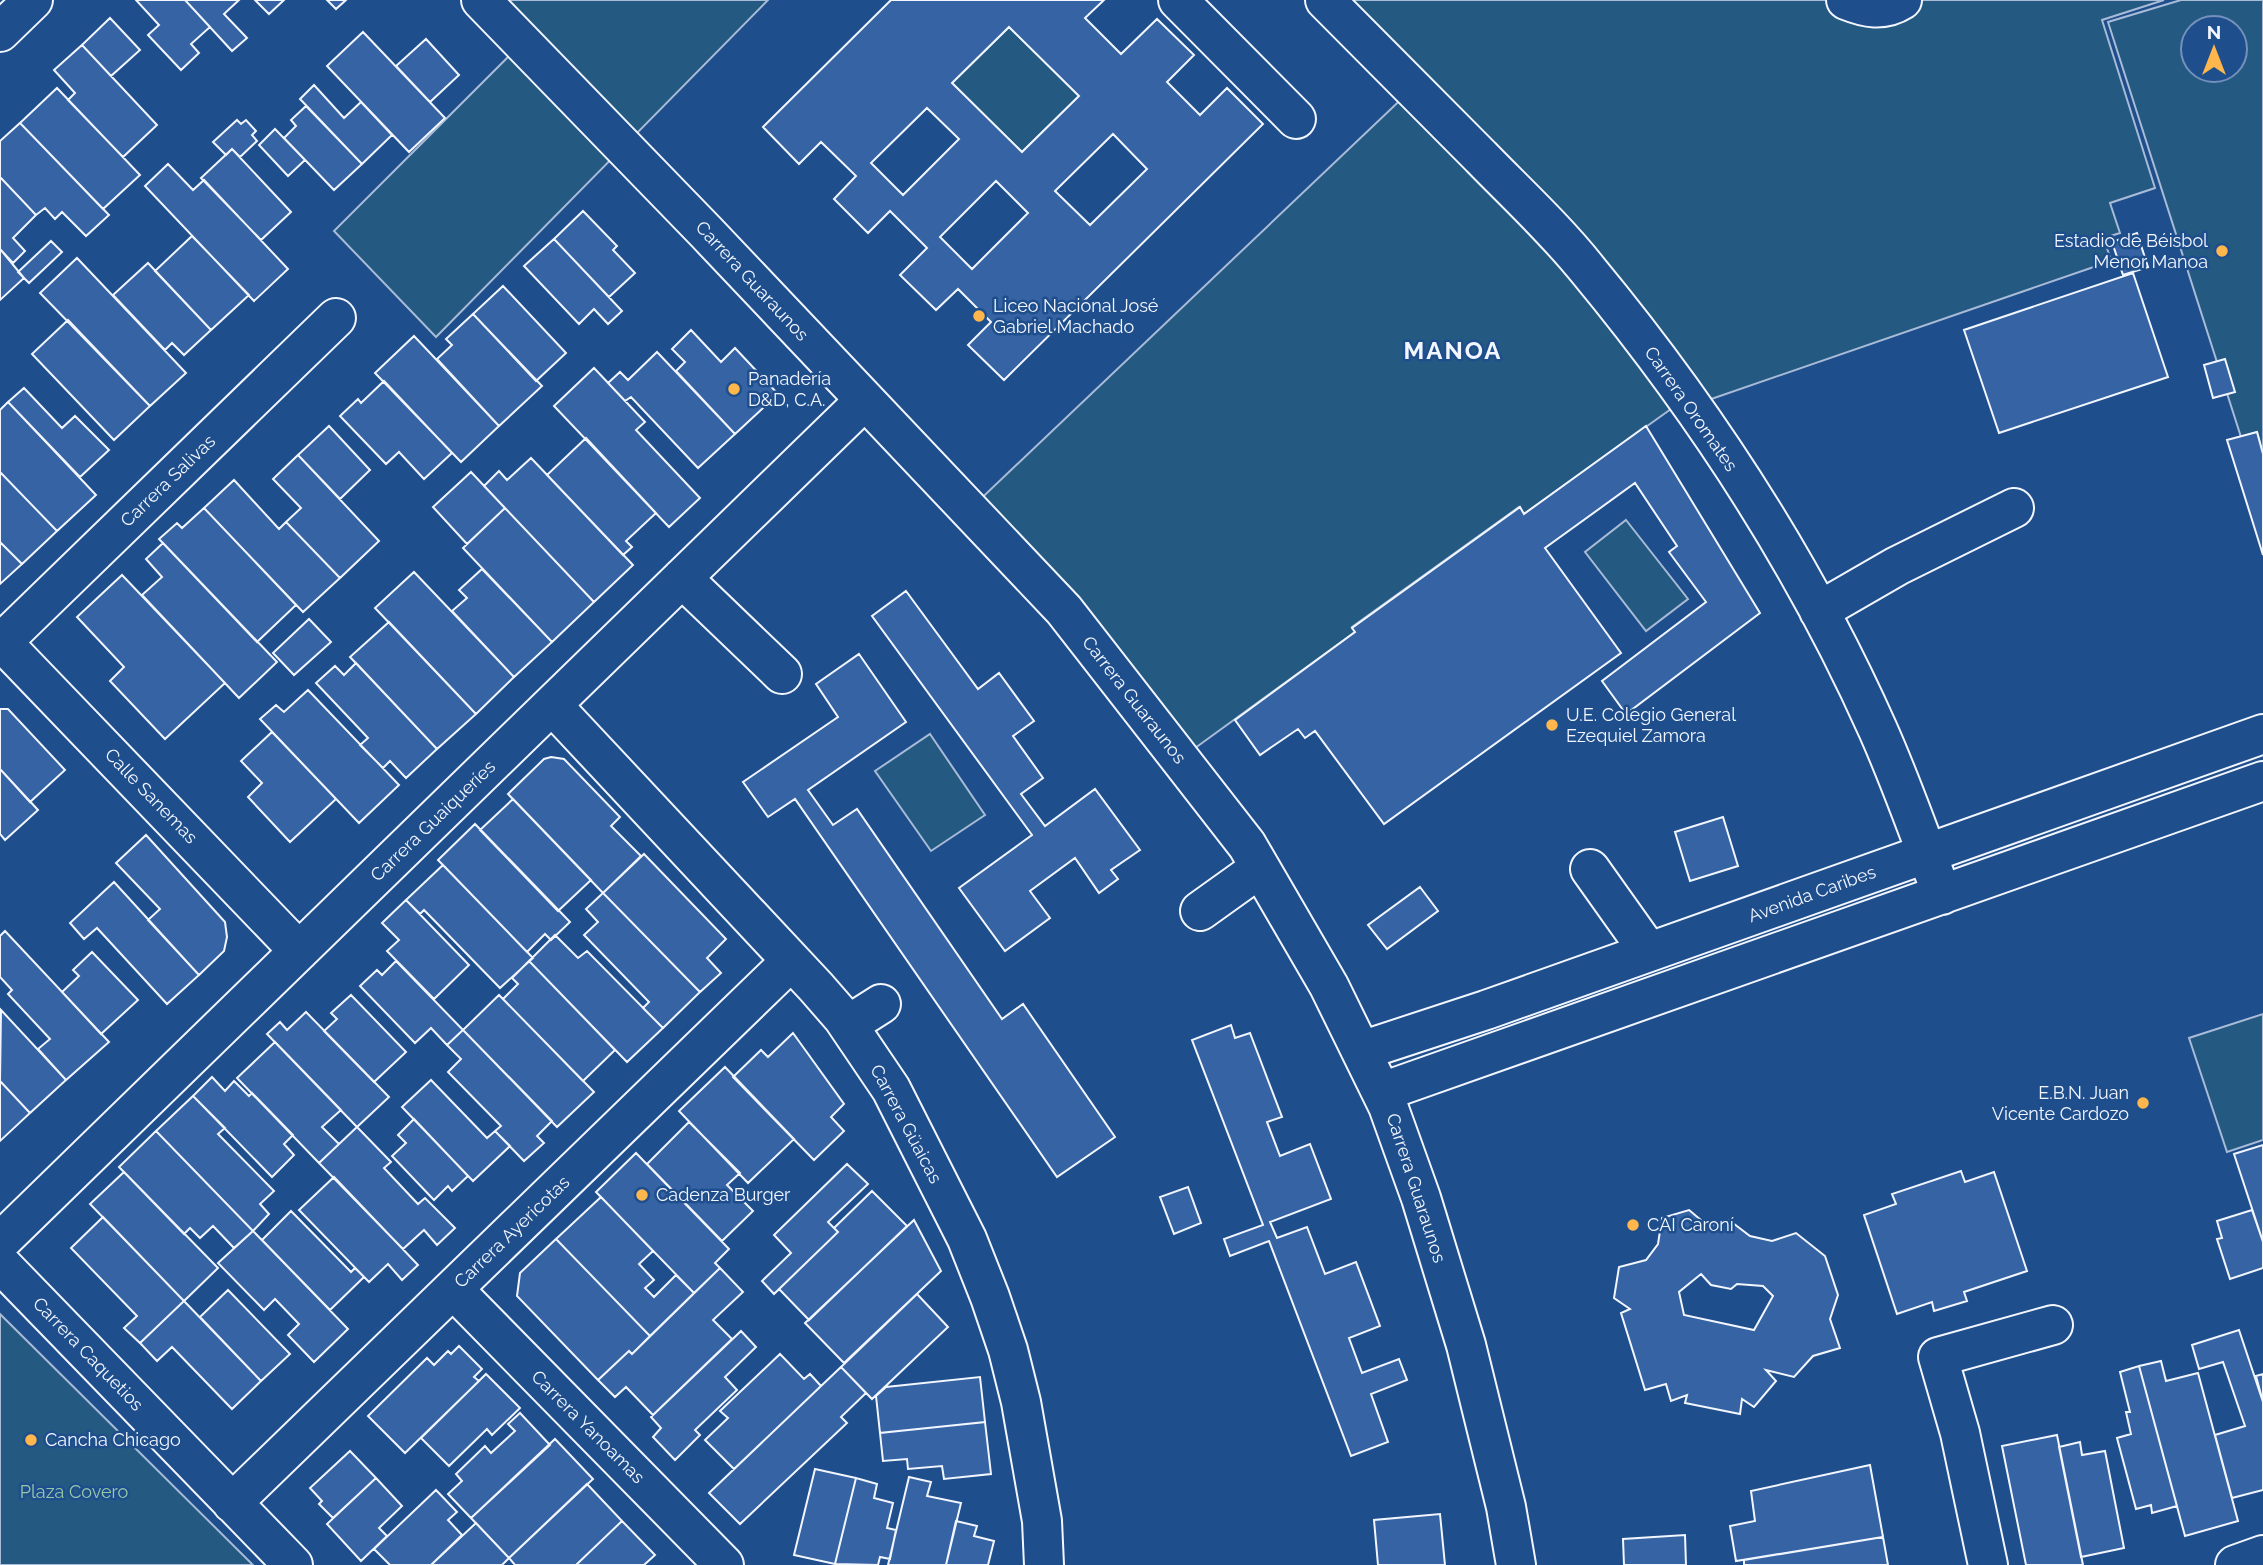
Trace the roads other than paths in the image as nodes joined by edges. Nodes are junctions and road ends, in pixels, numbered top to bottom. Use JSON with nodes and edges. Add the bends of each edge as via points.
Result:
{"nodes":[{"id":1,"x":33,"y":0,"type":"edge"},
{"id":2,"x":481,"y":0,"type":"edge"},
{"id":3,"x":1178,"y":0,"type":"edge"},
{"id":4,"x":1325,"y":0,"type":"edge"},
{"id":5,"x":0,"y":32,"type":"edge"},
{"id":6,"x":1296,"y":119,"type":"dead end"},
{"id":7,"x":336,"y":318,"type":"dead end"},
{"id":8,"x":865,"y":400,"type":"junction"},
{"id":9,"x":2014,"y":508,"type":"dead end"},
{"id":10,"x":682,"y":578,"type":"junction"},
{"id":11,"x":1819,"y":611,"type":"junction"},
{"id":12,"x":1,"y":643,"type":"edge"},
{"id":13,"x":782,"y":674,"type":"dead end"},
{"id":14,"x":552,"y":705,"type":"junction"},
{"id":15,"x":2263,"y":734,"type":"edge"},
{"id":16,"x":2263,"y":781,"type":"edge"},
{"id":17,"x":1927,"y":853,"type":"junction"},
{"id":18,"x":1260,"y":868,"type":"junction"},
{"id":19,"x":1590,"y":869,"type":"dead end"},
{"id":20,"x":1942,"y":895,"type":"junction"},
{"id":21,"x":1200,"y":911,"type":"dead end"},
{"id":22,"x":299,"y":951,"type":"junction"},
{"id":23,"x":1649,"y":952,"type":"junction"},
{"id":24,"x":791,"y":961,"type":"junction"},
{"id":25,"x":881,"y":1004,"type":"dead end"},
{"id":26,"x":848,"y":1025,"type":"junction"},
{"id":27,"x":1361,"y":1051,"type":"junction"},
{"id":28,"x":1382,"y":1092,"type":"junction"},
{"id":29,"x":0,"y":1242,"type":"edge"},
{"id":30,"x":0,"y":1263,"type":"edge"},
{"id":31,"x":453,"y":1289,"type":"junction"},
{"id":32,"x":2053,"y":1325,"type":"dead end"},
{"id":33,"x":232,"y":1503,"type":"junction"},
{"id":34,"x":2263,"y":1555,"type":"edge"},
{"id":35,"x":293,"y":1565,"type":"edge"},
{"id":36,"x":724,"y":1565,"type":"edge"},
{"id":37,"x":1044,"y":1565,"type":"edge"},
{"id":38,"x":1516,"y":1565,"type":"edge"},
{"id":39,"x":1988,"y":1565,"type":"edge"},
{"id":40,"x":2235,"y":1565,"type":"edge"}],
"edges":[{"from":1,"to":5,"type":"street"},
{"from":2,"to":8,"type":"street","name":"Carrera Guaraunos"},
{"from":3,"to":6,"type":"street"},
{"from":4,"to":11,"type":"street","name":"Carrera Oromates","via":[[1587,269],[1720,448],[1768,519]]},
{"from":7,"to":12,"type":"street","name":"Carrera Salivas"},
{"from":8,"to":10,"type":"street","name":"Carrera Guaiqueríes"},
{"from":8,"to":18,"type":"street","name":"Carrera Guaraunos","via":[[1064,610],[1247,845]]},
{"from":9,"to":11,"type":"street"},
{"from":10,"to":13,"type":"street"},
{"from":10,"to":14,"type":"street","name":"Carrera Guaiqueríes"},
{"from":11,"to":17,"type":"street","name":"Carrera Oromates","via":[[1878,730]]},
{"from":12,"to":22,"type":"street","name":"Calle Sanemas"},
{"from":14,"to":22,"type":"street","name":"Carrera Guaiqueríes"},
{"from":14,"to":24,"type":"street","name":"Carrera Güaicas"},
{"from":15,"to":17,"type":"street","name":"Avenida Caribes"},
{"from":16,"to":20,"type":"street"},
{"from":17,"to":20,"type":"street","name":"Carrera Oromates"},
{"from":17,"to":23,"type":"street","name":"Avenida Caribes"},
{"from":18,"to":21,"type":"street"},
{"from":18,"to":27,"type":"street","name":"Carrera Guaraunos"},
{"from":19,"to":23,"type":"street"},
{"from":20,"to":28,"type":"street"},
{"from":22,"to":29,"type":"street","name":"Carrera Guaiqueríes"},
{"from":23,"to":27,"type":"street","name":"Avenida Caribes"},
{"from":24,"to":26,"type":"street","name":"Carrera Güaicas"},
{"from":24,"to":31,"type":"street","name":"Carrera Ayericotas"},
{"from":25,"to":26,"type":"street"},
{"from":26,"to":37,"type":"street","name":"Carrera Güaicas","via":[[891,1089],[967,1239],[990,1297],[1025,1425],[1042,1521]]},
{"from":27,"to":28,"type":"street","name":"Carrera Guaraunos"},
{"from":28,"to":38,"type":"street","name":"Carrera Guaraunos","via":[[1421,1198],[1466,1345]]},
{"from":30,"to":33,"type":"street","name":"Carrera Caquetios"},
{"from":31,"to":33,"type":"street","name":"Carrera Ayericotas"},
{"from":31,"to":36,"type":"street","name":"Carrera Yanoamas"},
{"from":32,"to":39,"type":"street","via":[[1938,1357],[1960,1433]]},
{"from":33,"to":35,"type":"street","name":"Carrera Caquetios"},
{"from":34,"to":40,"type":"street"}]}
